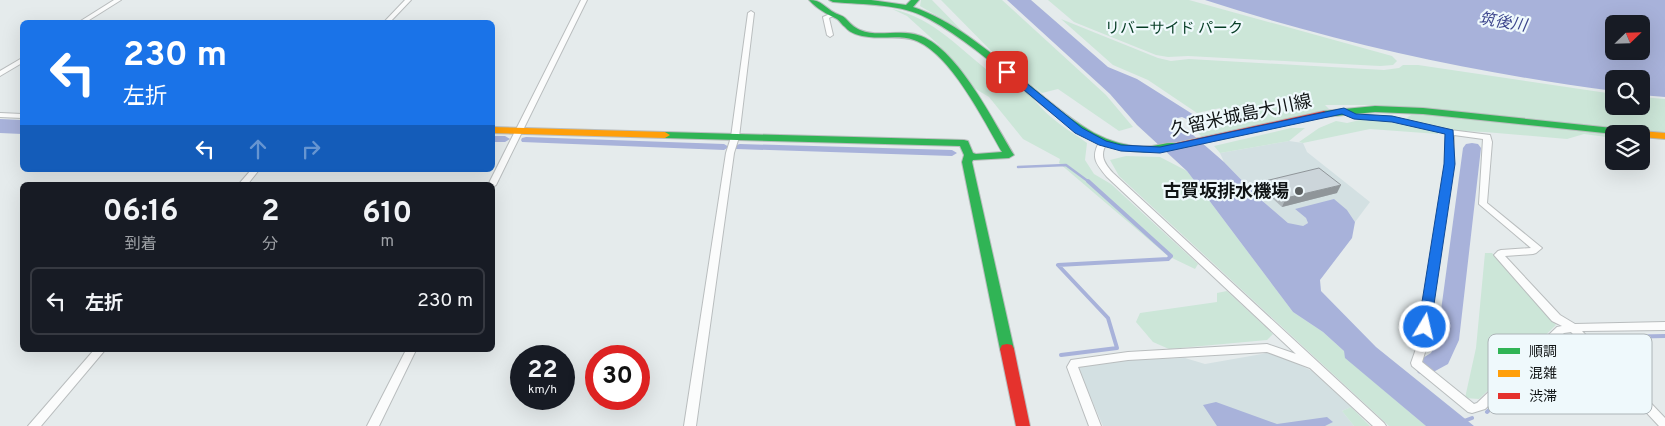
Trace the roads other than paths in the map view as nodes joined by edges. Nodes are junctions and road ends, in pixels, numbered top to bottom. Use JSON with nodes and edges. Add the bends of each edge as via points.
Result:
{"nodes":[{"id":1,"x":118,"y":0,"type":"edge"},
{"id":2,"x":408,"y":0,"type":"edge"},
{"id":3,"x":584,"y":0,"type":"edge"},
{"id":4,"x":813,"y":0,"type":"edge"},
{"id":5,"x":833,"y":0,"type":"edge"},
{"id":6,"x":912,"y":4,"type":"edge"},
{"id":7,"x":751,"y":13,"type":"dead end"},
{"id":8,"x":832,"y":15,"type":"junction"},
{"id":9,"x":85,"y":20,"type":"edge"},
{"id":10,"x":390,"y":20,"type":"edge"},
{"id":11,"x":830,"y":35,"type":"dead end"},
{"id":12,"x":20,"y":61,"type":"edge"},
{"id":13,"x":0,"y":74,"type":"edge"},
{"id":14,"x":1344,"y":111,"type":"junction"},
{"id":15,"x":0,"y":115,"type":"edge"},
{"id":16,"x":20,"y":116,"type":"edge"},
{"id":17,"x":495,"y":130,"type":"edge"},
{"id":18,"x":1605,"y":130,"type":"edge"},
{"id":19,"x":519,"y":131,"type":"junction"},
{"id":20,"x":1450,"y":132,"type":"junction"},
{"id":21,"x":1650,"y":135,"type":"edge"},
{"id":22,"x":1665,"y":136,"type":"edge"},
{"id":23,"x":735,"y":137,"type":"junction"},
{"id":24,"x":1103,"y":143,"type":"junction"},
{"id":25,"x":969,"y":155,"type":"junction"},
{"id":26,"x":253,"y":172,"type":"edge"},
{"id":27,"x":245,"y":182,"type":"edge"},
{"id":28,"x":494,"y":182,"type":"edge"},
{"id":29,"x":1665,"y":326,"type":"edge"},
{"id":30,"x":1573,"y":328,"type":"junction"},
{"id":31,"x":1557,"y":334,"type":"edge"},
{"id":32,"x":1579,"y":334,"type":"edge"},
{"id":33,"x":98,"y":352,"type":"edge"},
{"id":34,"x":410,"y":352,"type":"edge"},
{"id":35,"x":1315,"y":364,"type":"junction"},
{"id":36,"x":1488,"y":398,"type":"edge"},
{"id":37,"x":1652,"y":412,"type":"edge"},
{"id":38,"x":34,"y":426,"type":"edge"},
{"id":39,"x":373,"y":426,"type":"edge"},
{"id":40,"x":690,"y":426,"type":"edge"},
{"id":41,"x":1023,"y":426,"type":"edge"},
{"id":42,"x":1095,"y":426,"type":"edge"},
{"id":43,"x":1380,"y":426,"type":"edge"},
{"id":44,"x":1665,"y":426,"type":"edge"}],
"edges":[{"from":1,"to":9,"type":"street"},
{"from":2,"to":10,"type":"street"},
{"from":3,"to":19,"type":"street"},
{"from":4,"to":8,"type":"street"},
{"from":5,"to":6,"type":"street","name":"久留米城島大川線"},
{"from":6,"to":24,"type":"street","name":"久留米城島大川線","via":[[1018,80],[1079,130]]},
{"from":7,"to":23,"type":"street"},
{"from":8,"to":11,"type":"street","via":[[826,17]]},
{"from":8,"to":25,"type":"street","via":[[841,18],[855,33],[916,37],[933,46],[950,65],[1009,155]]},
{"from":12,"to":13,"type":"street"},
{"from":14,"to":18,"type":"street","name":"久留米城島大川線","via":[[1423,111]]},
{"from":14,"to":20,"type":"street","via":[[1354,116],[1392,119]]},
{"from":14,"to":24,"type":"street","name":"久留米城島大川線","via":[[1160,150],[1121,148]]},
{"from":15,"to":16,"type":"street"},
{"from":17,"to":19,"type":"street"},
{"from":19,"to":23,"type":"street"},
{"from":19,"to":28,"type":"street"},
{"from":20,"to":30,"type":"street","via":[[1487,137],[1483,204],[1537,248],[1500,255],[1556,318]]},
{"from":20,"to":36,"type":"street","via":[[1449,164],[1422,346],[1416,363],[1472,409]]},
{"from":21,"to":22,"type":"street","name":"久留米城島大川線"},
{"from":23,"to":25,"type":"street","via":[[964,143]]},
{"from":23,"to":40,"type":"street"},
{"from":24,"to":35,"type":"street","via":[[1098,149],[1098,157],[1110,175]]},
{"from":25,"to":41,"type":"street","via":[[967,162]]},
{"from":26,"to":27,"type":"street"},
{"from":29,"to":30,"type":"street"},
{"from":30,"to":31,"type":"street"},
{"from":30,"to":32,"type":"street"},
{"from":33,"to":38,"type":"street"},
{"from":34,"to":39,"type":"street"},
{"from":35,"to":42,"type":"street","via":[[1301,362],[1279,350],[1267,348],[1128,356],[1075,363],[1072,366]]},
{"from":35,"to":43,"type":"street"},
{"from":37,"to":44,"type":"street"}]}
